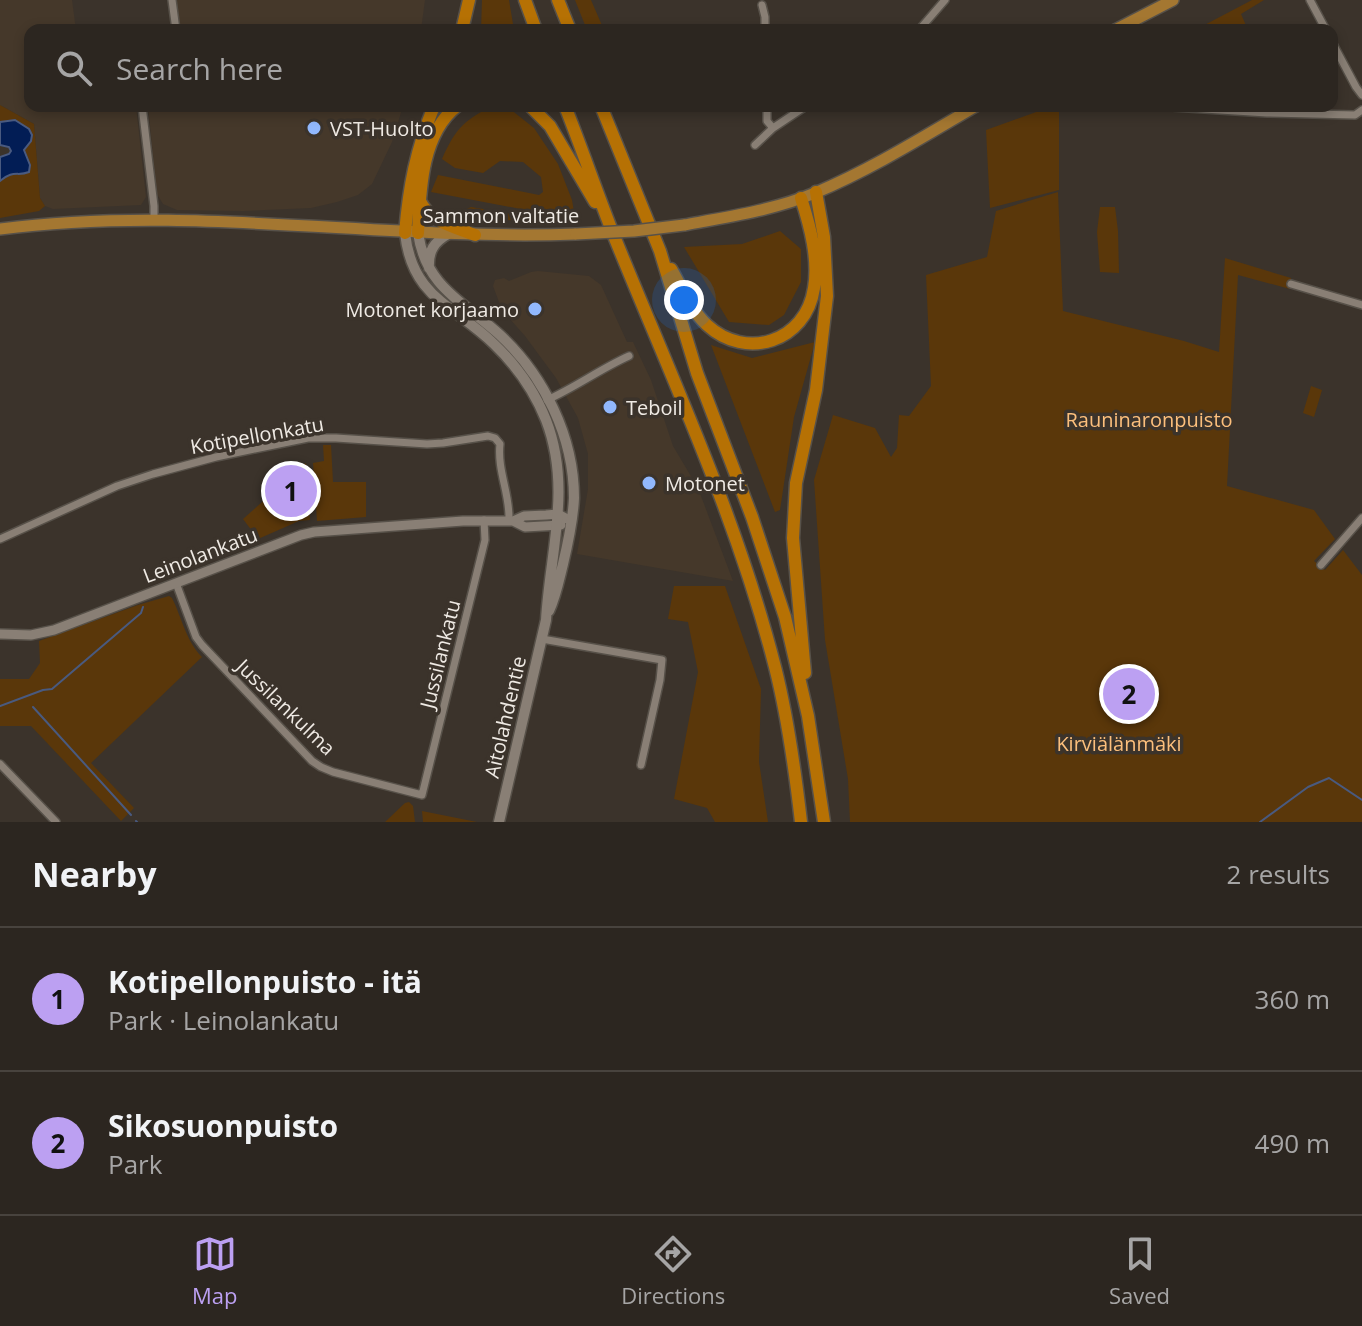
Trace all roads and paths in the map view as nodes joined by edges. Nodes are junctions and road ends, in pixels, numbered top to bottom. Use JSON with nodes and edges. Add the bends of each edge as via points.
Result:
{"nodes":[{"id":1,"x":172,"y":0,"type":"edge"},
{"id":2,"x":469,"y":0,"type":"edge"},
{"id":3,"x":525,"y":0,"type":"edge"},
{"id":4,"x":558,"y":0,"type":"edge"},
{"id":5,"x":945,"y":0,"type":"edge"},
{"id":6,"x":1173,"y":0,"type":"edge"},
{"id":7,"x":1310,"y":0,"type":"edge"},
{"id":8,"x":762,"y":5,"type":"dead end"},
{"id":9,"x":175,"y":24,"type":"edge"},
{"id":10,"x":463,"y":24,"type":"edge"},
{"id":11,"x":534,"y":24,"type":"edge"},
{"id":12,"x":568,"y":24,"type":"edge"},
{"id":13,"x":765,"y":24,"type":"edge"},
{"id":14,"x":924,"y":24,"type":"edge"},
{"id":15,"x":1127,"y":24,"type":"edge"},
{"id":16,"x":1323,"y":24,"type":"edge"},
{"id":17,"x":1338,"y":53,"type":"edge"},
{"id":18,"x":1362,"y":95,"type":"edge"},
{"id":19,"x":1362,"y":110,"type":"edge"},
{"id":20,"x":143,"y":112,"type":"edge"},
{"id":21,"x":432,"y":112,"type":"edge"},
{"id":22,"x":451,"y":112,"type":"edge"},
{"id":23,"x":538,"y":112,"type":"edge"},
{"id":24,"x":567,"y":112,"type":"edge"},
{"id":25,"x":603,"y":112,"type":"edge"},
{"id":26,"x":767,"y":112,"type":"edge"},
{"id":27,"x":797,"y":112,"type":"edge"},
{"id":28,"x":966,"y":112,"type":"edge"},
{"id":29,"x":1251,"y":112,"type":"edge"},
{"id":30,"x":773,"y":128,"type":"junction"},
{"id":31,"x":755,"y":145,"type":"dead end"},
{"id":32,"x":816,"y":192,"type":"junction"},
{"id":33,"x":801,"y":198,"type":"junction"},
{"id":34,"x":420,"y":201,"type":"junction"},
{"id":35,"x":154,"y":219,"type":"junction"},
{"id":36,"x":0,"y":229,"type":"edge"},
{"id":37,"x":412,"y":233,"type":"junction"},
{"id":38,"x":448,"y":234,"type":"junction"},
{"id":39,"x":475,"y":235,"type":"junction"},
{"id":40,"x":614,"y":235,"type":"junction"},
{"id":41,"x":660,"y":251,"type":"junction"},
{"id":42,"x":430,"y":270,"type":"junction"},
{"id":43,"x":1291,"y":284,"type":"dead end"},
{"id":44,"x":1362,"y":305,"type":"edge"},
{"id":45,"x":629,"y":356,"type":"dead end"},
{"id":46,"x":544,"y":401,"type":"junction"},
{"id":47,"x":558,"y":514,"type":"junction"},
{"id":48,"x":1362,"y":518,"type":"edge"},
{"id":49,"x":484,"y":520,"type":"junction"},
{"id":50,"x":511,"y":520,"type":"junction"},
{"id":51,"x":571,"y":521,"type":"junction"},
{"id":52,"x":558,"y":526,"type":"junction"},
{"id":53,"x":0,"y":539,"type":"edge"},
{"id":54,"x":1321,"y":565,"type":"dead end"},
{"id":55,"x":176,"y":583,"type":"junction"},
{"id":56,"x":546,"y":620,"type":"junction"},
{"id":57,"x":0,"y":634,"type":"edge"},
{"id":58,"x":542,"y":639,"type":"junction"},
{"id":59,"x":808,"y":716,"type":"junction"},
{"id":60,"x":0,"y":764,"type":"edge"},
{"id":61,"x":641,"y":765,"type":"dead end"},
{"id":62,"x":422,"y":795,"type":"joint"},
{"id":63,"x":56,"y":822,"type":"edge"},
{"id":64,"x":499,"y":822,"type":"edge"},
{"id":65,"x":801,"y":822,"type":"edge"},
{"id":66,"x":824,"y":822,"type":"edge"}],
"edges":[{"from":1,"to":9,"type":"street"},
{"from":2,"to":10,"type":"highway"},
{"from":3,"to":11,"type":"highway"},
{"from":4,"to":12,"type":"highway"},
{"from":5,"to":14,"type":"street"},
{"from":6,"to":15,"type":"main road"},
{"from":7,"to":16,"type":"street"},
{"from":8,"to":13,"type":"street"},
{"from":17,"to":18,"type":"street"},
{"from":19,"to":29,"type":"street","via":[[1355,115]]},
{"from":20,"to":35,"type":"street"},
{"from":21,"to":37,"type":"highway","via":[[411,179]]},
{"from":22,"to":34,"type":"highway","via":[[435,134]]},
{"from":23,"to":40,"type":"highway"},
{"from":24,"to":40,"type":"highway"},
{"from":25,"to":41,"type":"highway"},
{"from":26,"to":30,"type":"street"},
{"from":27,"to":30,"type":"street"},
{"from":28,"to":32,"type":"main road","name":"Sammon valtatie"},
{"from":30,"to":31,"type":"street"},
{"from":32,"to":33,"type":"main road","name":"Sammon valtatie"},
{"from":32,"to":59,"type":"highway","via":[[827,296],[816,390],[796,483],[793,538]]},
{"from":33,"to":39,"type":"main road","name":"Sammon valtatie","bridge":true,"via":[[726,217],[634,231]]},
{"from":33,"to":41,"type":"highway","via":[[813,249],[815,288],[804,316],[777,339],[741,343],[718,334],[696,312]]},
{"from":34,"to":37,"type":"highway"},
{"from":34,"to":39,"type":"highway","via":[[427,214]]},
{"from":35,"to":36,"type":"main road","name":"Sammon valtatie"},
{"from":35,"to":37,"type":"main road","name":"Sammon valtatie"},
{"from":37,"to":38,"type":"main road","name":"Sammon valtatie"},
{"from":37,"to":42,"type":"main road","name":"Aitolahdentie"},
{"from":37,"to":46,"type":"main road","name":"Aitolahdentie","via":[[410,256],[430,292],[492,342]]},
{"from":38,"to":39,"type":"main road","name":"Sammon valtatie"},
{"from":38,"to":42,"type":"main road","via":[[431,248]]},
{"from":40,"to":65,"type":"highway","via":[[750,578],[785,709]]},
{"from":41,"to":59,"type":"highway","via":[[697,373],[774,582]]},
{"from":42,"to":46,"type":"main road","name":"Aitolahdentie","via":[[455,300],[517,351]]},
{"from":43,"to":44,"type":"street"},
{"from":45,"to":46,"type":"street"},
{"from":46,"to":47,"type":"main road","name":"Aitolahdentie","via":[[558,477]]},
{"from":46,"to":51,"type":"main road","name":"Aitolahdentie","via":[[559,423],[568,453],[574,498]]},
{"from":47,"to":50,"type":"street","name":"Leinolankatu"},
{"from":47,"to":51,"type":"street"},
{"from":47,"to":52,"type":"main road","name":"Aitolahdentie"},
{"from":48,"to":54,"type":"street"},
{"from":49,"to":50,"type":"street","name":"Leinolankatu"},
{"from":49,"to":55,"type":"street","name":"Leinolankatu","via":[[314,532]]},
{"from":49,"to":62,"type":"street","name":"Jussilankatu","via":[[485,540]]},
{"from":50,"to":52,"type":"street","name":"Leinolankatu","via":[[525,527]]},
{"from":50,"to":53,"type":"street","name":"Kotipellonkatu","via":[[495,438],[427,444],[329,437],[188,463],[117,486]]},
{"from":51,"to":52,"type":"street","name":"Leinolankatu"},
{"from":51,"to":56,"type":"main road","name":"Aitolahdentie"},
{"from":52,"to":56,"type":"main road","name":"Aitolahdentie"},
{"from":55,"to":57,"type":"street","name":"Leinolankatu","via":[[54,630]]},
{"from":55,"to":62,"type":"street","name":"Jussilankulma","via":[[202,645],[312,761],[333,772]]},
{"from":56,"to":58,"type":"main road","name":"Aitolahdentie"},
{"from":58,"to":61,"type":"street","via":[[662,660]]},
{"from":58,"to":64,"type":"main road","name":"Aitolahdentie"},
{"from":59,"to":66,"type":"highway"},
{"from":60,"to":63,"type":"street"}]}
